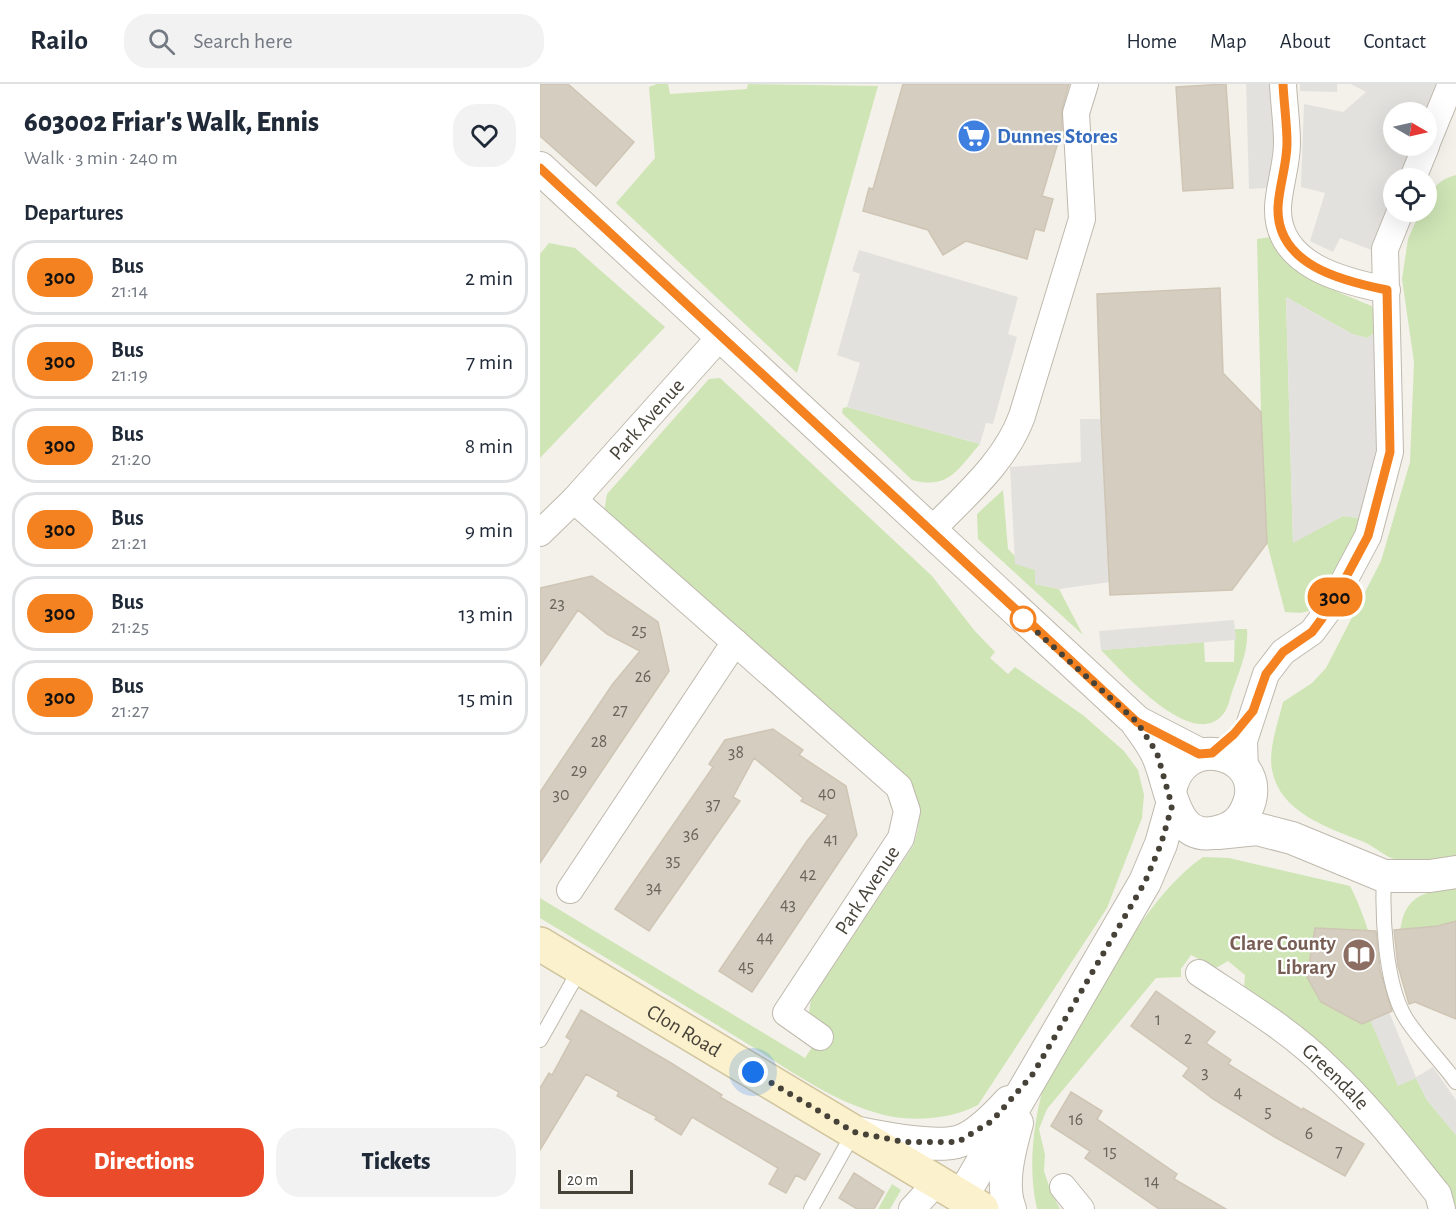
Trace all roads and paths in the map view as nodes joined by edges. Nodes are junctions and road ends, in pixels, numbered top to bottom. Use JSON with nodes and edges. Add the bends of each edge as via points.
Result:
{"nodes":[{"id":1,"x":1084,"y":84,"type":"edge"},
{"id":2,"x":1283,"y":84,"type":"edge"},
{"id":3,"x":1451,"y":84,"type":"edge"},
{"id":4,"x":1437,"y":118,"type":"edge"},
{"id":5,"x":540,"y":168,"type":"edge"},
{"id":6,"x":1396,"y":222,"type":"edge"},
{"id":7,"x":1387,"y":290,"type":"junction"},
{"id":8,"x":720,"y":337,"type":"junction"},
{"id":9,"x":574,"y":500,"type":"junction"},
{"id":10,"x":930,"y":532,"type":"junction"},
{"id":11,"x":540,"y":533,"type":"edge"},
{"id":12,"x":735,"y":642,"type":"junction"},
{"id":13,"x":1253,"y":711,"type":"junction"},
{"id":14,"x":1137,"y":722,"type":"junction"},
{"id":15,"x":1205,"y":754,"type":"junction"},
{"id":16,"x":1247,"y":778,"type":"junction"},
{"id":17,"x":1171,"y":799,"type":"junction"},
{"id":18,"x":1208,"y":832,"type":"junction"},
{"id":19,"x":1292,"y":838,"type":"junction"},
{"id":20,"x":1456,"y":872,"type":"edge"},
{"id":21,"x":1384,"y":876,"type":"junction"},
{"id":22,"x":1145,"y":882,"type":"junction"},
{"id":23,"x":570,"y":890,"type":"dead end"},
{"id":24,"x":540,"y":944,"type":"edge"},
{"id":25,"x":580,"y":969,"type":"junction"},
{"id":26,"x":1199,"y":973,"type":"dead end"},
{"id":27,"x":820,"y":1037,"type":"dead end"},
{"id":28,"x":540,"y":1040,"type":"edge"},
{"id":29,"x":1033,"y":1074,"type":"junction"},
{"id":30,"x":1456,"y":1082,"type":"edge"},
{"id":31,"x":854,"y":1132,"type":"junction"},
{"id":32,"x":1063,"y":1187,"type":"dead end"},
{"id":33,"x":960,"y":1196,"type":"edge"},
{"id":34,"x":811,"y":1209,"type":"edge"},
{"id":35,"x":912,"y":1209,"type":"edge"},
{"id":36,"x":1010,"y":1209,"type":"edge"},
{"id":37,"x":1081,"y":1209,"type":"edge"},
{"id":38,"x":1442,"y":1209,"type":"edge"}],
"edges":[{"from":1,"to":10,"type":"street","via":[[1076,113],[1082,219],[1022,416],[1003,454]]},
{"from":2,"to":7,"type":"street","via":[[1287,145],[1278,207],[1279,228],[1286,242],[1300,258],[1340,280]]},
{"from":3,"to":4,"type":"street"},
{"from":5,"to":8,"type":"street"},
{"from":6,"to":7,"type":"street","via":[[1385,249]]},
{"from":7,"to":13,"type":"street","via":[[1390,452],[1368,536],[1329,609],[1312,632],[1283,652],[1266,674]]},
{"from":8,"to":9,"type":"street","name":"Park Avenue"},
{"from":8,"to":10,"type":"street"},
{"from":9,"to":11,"type":"street","name":"Park Avenue"},
{"from":9,"to":12,"type":"street","name":"Park Avenue"},
{"from":10,"to":14,"type":"street"},
{"from":12,"to":23,"type":"street"},
{"from":12,"to":27,"type":"street","name":"Park Avenue","via":[[899,787],[907,811],[902,838],[786,1013]]},
{"from":13,"to":15,"type":"street","via":[[1234,734]]},
{"from":13,"to":16,"type":"street","via":[[1244,741]]},
{"from":14,"to":15,"type":"street"},
{"from":14,"to":17,"type":"street","via":[[1157,753]]},
{"from":15,"to":16,"type":"street","via":[[1225,755],[1236,762]]},
{"from":15,"to":17,"type":"street","via":[[1178,769]]},
{"from":16,"to":18,"type":"street","via":[[1250,797],[1240,820],[1230,828]]},
{"from":16,"to":19,"type":"street","via":[[1268,815]]},
{"from":17,"to":18,"type":"street","via":[[1182,822]]},
{"from":17,"to":22,"type":"street","via":[[1161,844]]},
{"from":18,"to":19,"type":"street","via":[[1257,829]]},
{"from":18,"to":22,"type":"street","via":[[1171,853]]},
{"from":19,"to":21,"type":"street"},
{"from":20,"to":21,"type":"street"},
{"from":21,"to":30,"type":"lane","via":[[1383,909],[1390,971],[1404,1016]]},
{"from":22,"to":29,"type":"street"},
{"from":24,"to":25,"type":"main road","name":"Clon Road"},
{"from":25,"to":28,"type":"lane"},
{"from":25,"to":31,"type":"main road","name":"Clon Road"},
{"from":26,"to":38,"type":"street","name":"Greendale","via":[[1284,1030],[1328,1067],[1368,1107],[1438,1194]]},
{"from":29,"to":31,"type":"street","via":[[992,1121],[958,1142],[904,1142]]},
{"from":29,"to":33,"type":"street"},
{"from":29,"to":36,"type":"street","via":[[1007,1167]]},
{"from":31,"to":33,"type":"main road","name":"Clon Road"},
{"from":31,"to":34,"type":"lane"},
{"from":32,"to":37,"type":"street"},
{"from":33,"to":35,"type":"street"}]}
